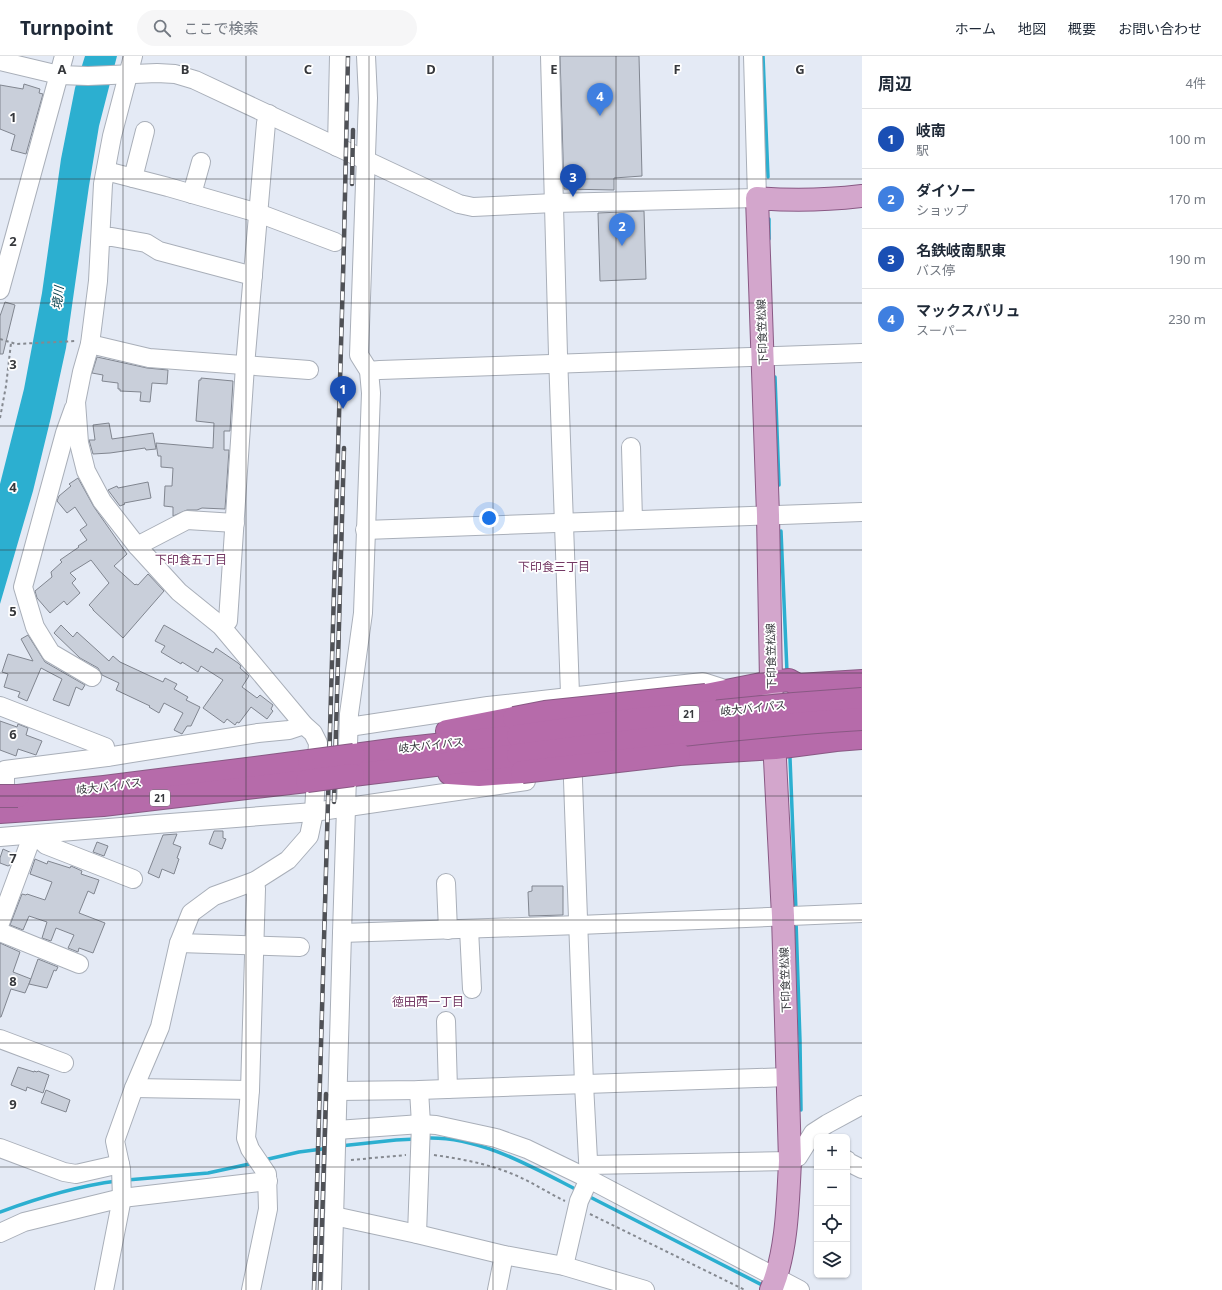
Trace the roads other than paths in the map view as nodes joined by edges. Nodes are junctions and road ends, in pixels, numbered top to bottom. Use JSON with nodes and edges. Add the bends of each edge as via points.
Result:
{"nodes":[{"id":1,"x":64,"y":56,"type":"edge"},
{"id":2,"x":133,"y":56,"type":"edge"},
{"id":3,"x":339,"y":56,"type":"edge"},
{"id":4,"x":366,"y":56,"type":"edge"},
{"id":5,"x":550,"y":56,"type":"edge"},
{"id":6,"x":753,"y":56,"type":"edge"},
{"id":7,"x":0,"y":61,"type":"edge"},
{"id":8,"x":125,"y":74,"type":"junction"},
{"id":9,"x":66,"y":75,"type":"junction"},
{"id":10,"x":269,"y":114,"type":"junction"},
{"id":11,"x":145,"y":131,"type":"dead end"},
{"id":12,"x":337,"y":147,"type":"junction"},
{"id":13,"x":366,"y":161,"type":"junction"},
{"id":14,"x":201,"y":162,"type":"dead end"},
{"id":15,"x":106,"y":171,"type":"junction"},
{"id":16,"x":133,"y":178,"type":"junction"},
{"id":17,"x":192,"y":194,"type":"junction"},
{"id":18,"x":862,"y":196,"type":"edge"},
{"id":19,"x":757,"y":198,"type":"junction"},
{"id":20,"x":554,"y":203,"type":"junction"},
{"id":21,"x":258,"y":213,"type":"junction"},
{"id":22,"x":101,"y":237,"type":"junction"},
{"id":23,"x":336,"y":242,"type":"dead end"},
{"id":24,"x":3,"y":266,"type":"edge"},
{"id":25,"x":253,"y":276,"type":"junction"},
{"id":26,"x":0,"y":290,"type":"edge"},
{"id":27,"x":86,"y":342,"type":"junction"},
{"id":28,"x":862,"y":353,"type":"edge"},
{"id":29,"x":762,"y":357,"type":"junction"},
{"id":30,"x":559,"y":364,"type":"junction"},
{"id":31,"x":246,"y":366,"type":"junction"},
{"id":32,"x":309,"y":370,"type":"dead end"},
{"id":33,"x":369,"y":371,"type":"junction"},
{"id":34,"x":76,"y":402,"type":"junction"},
{"id":35,"x":631,"y":447,"type":"dead end"},
{"id":36,"x":862,"y":512,"type":"edge"},
{"id":37,"x":768,"y":515,"type":"junction"},
{"id":38,"x":633,"y":520,"type":"junction"},
{"id":39,"x":564,"y":522,"type":"junction"},
{"id":40,"x":235,"y":523,"type":"junction"},
{"id":41,"x":365,"y":530,"type":"junction"},
{"id":42,"x":137,"y":546,"type":"junction"},
{"id":43,"x":221,"y":626,"type":"junction"},
{"id":44,"x":862,"y":672,"type":"edge"},
{"id":45,"x":92,"y":677,"type":"dead end"},
{"id":46,"x":780,"y":681,"type":"junction"},
{"id":47,"x":862,"y":681,"type":"edge"},
{"id":48,"x":728,"y":690,"type":"junction"},
{"id":49,"x":570,"y":696,"type":"junction"},
{"id":50,"x":862,"y":699,"type":"edge"},
{"id":51,"x":0,"y":706,"type":"edge"},
{"id":52,"x":862,"y":719,"type":"edge"},
{"id":53,"x":304,"y":725,"type":"junction"},
{"id":54,"x":349,"y":727,"type":"junction"},
{"id":55,"x":862,"y":738,"type":"edge"},
{"id":56,"x":836,"y":740,"type":"junction"},
{"id":57,"x":518,"y":745,"type":"junction"},
{"id":58,"x":862,"y":746,"type":"edge"},
{"id":59,"x":775,"y":748,"type":"junction"},
{"id":60,"x":715,"y":751,"type":"junction"},
{"id":61,"x":107,"y":757,"type":"junction"},
{"id":62,"x":353,"y":765,"type":"junction"},
{"id":63,"x":573,"y":775,"type":"junction"},
{"id":64,"x":6,"y":802,"type":"edge"},
{"id":65,"x":346,"y":807,"type":"junction"},
{"id":66,"x":314,"y":812,"type":"junction"},
{"id":67,"x":35,"y":835,"type":"junction"},
{"id":68,"x":0,"y":837,"type":"edge"},
{"id":69,"x":134,"y":879,"type":"dead end"},
{"id":70,"x":255,"y":881,"type":"junction"},
{"id":71,"x":446,"y":883,"type":"dead end"},
{"id":72,"x":862,"y":913,"type":"edge"},
{"id":73,"x":791,"y":916,"type":"junction"},
{"id":74,"x":0,"y":923,"type":"edge"},
{"id":75,"x":579,"y":925,"type":"junction"},
{"id":76,"x":469,"y":929,"type":"junction"},
{"id":77,"x":448,"y":930,"type":"junction"},
{"id":78,"x":0,"y":932,"type":"edge"},
{"id":79,"x":342,"y":933,"type":"junction"},
{"id":80,"x":179,"y":943,"type":"junction"},
{"id":81,"x":254,"y":946,"type":"junction"},
{"id":82,"x":300,"y":947,"type":"dead end"},
{"id":83,"x":79,"y":964,"type":"dead end"},
{"id":84,"x":472,"y":989,"type":"dead end"},
{"id":85,"x":446,"y":1021,"type":"dead end"},
{"id":86,"x":0,"y":1039,"type":"edge"},
{"id":87,"x":64,"y":1064,"type":"dead end"},
{"id":88,"x":788,"y":1077,"type":"junction"},
{"id":89,"x":584,"y":1084,"type":"junction"},
{"id":90,"x":134,"y":1088,"type":"junction"},
{"id":91,"x":448,"y":1089,"type":"junction"},
{"id":92,"x":250,"y":1090,"type":"junction"},
{"id":93,"x":419,"y":1090,"type":"junction"},
{"id":94,"x":338,"y":1091,"type":"junction"},
{"id":95,"x":862,"y":1105,"type":"edge"},
{"id":96,"x":336,"y":1134,"type":"junction"},
{"id":97,"x":817,"y":1134,"type":"edge"},
{"id":98,"x":814,"y":1137,"type":"edge"},
{"id":99,"x":421,"y":1139,"type":"junction"},
{"id":100,"x":0,"y":1148,"type":"edge"},
{"id":101,"x":790,"y":1162,"type":"junction"},
{"id":102,"x":850,"y":1163,"type":"edge"},
{"id":103,"x":120,"y":1166,"type":"junction"},
{"id":104,"x":862,"y":1169,"type":"edge"},
{"id":105,"x":588,"y":1176,"type":"junction"},
{"id":106,"x":268,"y":1177,"type":"junction"},
{"id":107,"x":122,"y":1195,"type":"junction"},
{"id":108,"x":334,"y":1216,"type":"junction"},
{"id":109,"x":0,"y":1233,"type":"edge"},
{"id":110,"x":417,"y":1234,"type":"junction"},
{"id":111,"x":504,"y":1255,"type":"junction"},
{"id":112,"x":564,"y":1266,"type":"junction"},
{"id":113,"x":774,"y":1283,"type":"edge"},
{"id":114,"x":104,"y":1290,"type":"edge"},
{"id":115,"x":250,"y":1290,"type":"edge"},
{"id":116,"x":332,"y":1290,"type":"edge"},
{"id":117,"x":496,"y":1290,"type":"edge"},
{"id":118,"x":645,"y":1290,"type":"edge"},
{"id":119,"x":800,"y":1290,"type":"edge"}],
"edges":[{"from":1,"to":9,"type":"street"},
{"from":2,"to":8,"type":"street"},
{"from":3,"to":12,"type":"street"},
{"from":4,"to":13,"type":"street"},
{"from":5,"to":20,"type":"street"},
{"from":6,"to":19,"type":"street"},
{"from":7,"to":9,"type":"street"},
{"from":8,"to":9,"type":"street"},
{"from":8,"to":10,"type":"street","via":[[169,74],[195,80]]},
{"from":8,"to":15,"type":"street"},
{"from":9,"to":24,"type":"street"},
{"from":10,"to":12,"type":"street"},
{"from":10,"to":21,"type":"street"},
{"from":11,"to":16,"type":"street"},
{"from":12,"to":13,"type":"street"},
{"from":13,"to":20,"type":"street","via":[[459,204],[473,207]]},
{"from":13,"to":33,"type":"street","via":[[359,355]]},
{"from":14,"to":17,"type":"street"},
{"from":15,"to":16,"type":"street"},
{"from":15,"to":22,"type":"street","via":[[103,184]]},
{"from":16,"to":17,"type":"street"},
{"from":17,"to":21,"type":"street"},
{"from":18,"to":19,"type":"main road","via":[[774,200]]},
{"from":19,"to":20,"type":"street"},
{"from":19,"to":29,"type":"main road","name":"下印食笠松線"},
{"from":20,"to":30,"type":"street"},
{"from":21,"to":23,"type":"street"},
{"from":21,"to":25,"type":"street"},
{"from":22,"to":25,"type":"street","via":[[146,243],[159,251]]},
{"from":22,"to":27,"type":"street","via":[[98,281]]},
{"from":24,"to":26,"type":"street"},
{"from":25,"to":31,"type":"street"},
{"from":27,"to":31,"type":"street","via":[[149,358]]},
{"from":27,"to":34,"type":"street"},
{"from":28,"to":29,"type":"street"},
{"from":29,"to":30,"type":"street"},
{"from":29,"to":37,"type":"main road","name":"下印食笠松線"},
{"from":30,"to":33,"type":"street"},
{"from":30,"to":39,"type":"street"},
{"from":31,"to":32,"type":"street"},
{"from":31,"to":40,"type":"street"},
{"from":33,"to":41,"type":"street","via":[[371,394]]},
{"from":34,"to":42,"type":"street","via":[[79,443],[86,471],[102,501]]},
{"from":34,"to":45,"type":"street","via":[[65,433],[23,587],[35,627],[51,653]]},
{"from":35,"to":38,"type":"street"},
{"from":36,"to":37,"type":"street"},
{"from":37,"to":38,"type":"street"},
{"from":37,"to":46,"type":"main road","name":"下印食笠松線"},
{"from":38,"to":39,"type":"street"},
{"from":39,"to":41,"type":"street"},
{"from":39,"to":49,"type":"street"},
{"from":40,"to":42,"type":"street","via":[[187,520]]},
{"from":40,"to":43,"type":"street","via":[[228,621]]},
{"from":41,"to":54,"type":"street","via":[[363,613]]},
{"from":42,"to":43,"type":"street","via":[[179,592]]},
{"from":43,"to":53,"type":"street"},
{"from":44,"to":46,"type":"street","via":[[797,676]]},
{"from":46,"to":47,"type":"highway","number":"21","via":[[798,685]]},
{"from":46,"to":48,"type":"highway","number":"21"},
{"from":46,"to":59,"type":"main road","name":"下印食笠松線"},
{"from":48,"to":49,"type":"street","via":[[703,682]]},
{"from":48,"to":57,"type":"highway","number":"21","bridge":true,"via":[[706,695],[545,712]]},
{"from":49,"to":54,"type":"street"},
{"from":49,"to":63,"type":"street"},
{"from":50,"to":57,"type":"highway","name":"岐大バイパス","number":"21","bridge":true,"via":[[630,720]]},
{"from":51,"to":61,"type":"street","via":[[105,747]]},
{"from":52,"to":57,"type":"highway","name":"岐大バイパス","number":"21","bridge":true,"via":[[795,723],[632,740]]},
{"from":53,"to":61,"type":"street","via":[[289,730],[258,732]]},
{"from":53,"to":66,"type":"street","via":[[313,733],[318,744]]},
{"from":54,"to":65,"type":"street"},
{"from":55,"to":56,"type":"highway","number":"21"},
{"from":56,"to":58,"type":"street","via":[[852,746]]},
{"from":56,"to":59,"type":"highway","number":"21"},
{"from":57,"to":60,"type":"highway","number":"21","bridge":true,"via":[[679,754]]},
{"from":57,"to":62,"type":"highway","name":"岐大バイパス","number":"21","via":[[399,749]]},
{"from":57,"to":62,"type":"highway","name":"岐大バイパス","number":"21","via":[[404,770]]},
{"from":59,"to":60,"type":"highway","number":"21"},
{"from":59,"to":73,"type":"main road","name":"下印食笠松線"},
{"from":60,"to":63,"type":"street","via":[[711,755]]},
{"from":61,"to":64,"type":"street","via":[[5,770]]},
{"from":62,"to":64,"type":"highway","name":"岐大バイパス","number":"21","bridge":true,"via":[[103,805]]},
{"from":63,"to":65,"type":"street"},
{"from":63,"to":75,"type":"street"},
{"from":65,"to":66,"type":"street"},
{"from":65,"to":79,"type":"street"},
{"from":66,"to":67,"type":"street"},
{"from":66,"to":70,"type":"street","via":[[309,836],[288,860]]},
{"from":67,"to":68,"type":"street"},
{"from":67,"to":69,"type":"street","via":[[46,845]]},
{"from":67,"to":74,"type":"street","via":[[30,842]]},
{"from":70,"to":80,"type":"street","via":[[214,896],[191,913]]},
{"from":70,"to":81,"type":"street"},
{"from":71,"to":77,"type":"street"},
{"from":72,"to":73,"type":"street"},
{"from":73,"to":75,"type":"street"},
{"from":73,"to":88,"type":"main road","name":"下印食笠松線"},
{"from":75,"to":76,"type":"street"},
{"from":75,"to":89,"type":"street"},
{"from":76,"to":77,"type":"street"},
{"from":76,"to":84,"type":"street"},
{"from":77,"to":79,"type":"street"},
{"from":78,"to":83,"type":"street"},
{"from":79,"to":94,"type":"street"},
{"from":80,"to":81,"type":"street"},
{"from":80,"to":90,"type":"street","via":[[160,1027]]},
{"from":81,"to":82,"type":"street"},
{"from":81,"to":92,"type":"street"},
{"from":85,"to":91,"type":"street"},
{"from":86,"to":87,"type":"street"},
{"from":88,"to":89,"type":"street"},
{"from":88,"to":101,"type":"main road","name":"下印食笠松線"},
{"from":89,"to":91,"type":"street"},
{"from":89,"to":105,"type":"street"},
{"from":90,"to":92,"type":"street"},
{"from":90,"to":103,"type":"street","via":[[115,1141]]},
{"from":91,"to":93,"type":"street"},
{"from":92,"to":106,"type":"street","via":[[246,1138]]},
{"from":93,"to":94,"type":"street"},
{"from":93,"to":99,"type":"street"},
{"from":94,"to":96,"type":"street"},
{"from":95,"to":97,"type":"street","via":[[826,1124]]},
{"from":96,"to":99,"type":"street"},
{"from":96,"to":108,"type":"street"},
{"from":98,"to":101,"type":"street","via":[[798,1157]]},
{"from":99,"to":105,"type":"street","via":[[436,1125],[496,1138]]},
{"from":99,"to":110,"type":"street"},
{"from":100,"to":103,"type":"street","via":[[76,1174]]},
{"from":101,"to":105,"type":"street"},
{"from":101,"to":113,"type":"main road","name":"下印食笠松線","via":[[782,1248]]},
{"from":102,"to":104,"type":"street"},
{"from":103,"to":107,"type":"street"},
{"from":105,"to":112,"type":"street","via":[[578,1204]]},
{"from":105,"to":113,"type":"street"},
{"from":106,"to":107,"type":"street"},
{"from":106,"to":115,"type":"street","via":[[268,1209]]},
{"from":107,"to":109,"type":"street","via":[[24,1222]]},
{"from":107,"to":114,"type":"street"},
{"from":108,"to":110,"type":"street"},
{"from":108,"to":116,"type":"street"},
{"from":110,"to":111,"type":"street"},
{"from":111,"to":112,"type":"street"},
{"from":111,"to":117,"type":"street"},
{"from":112,"to":118,"type":"street"},
{"from":113,"to":119,"type":"street"}]}
